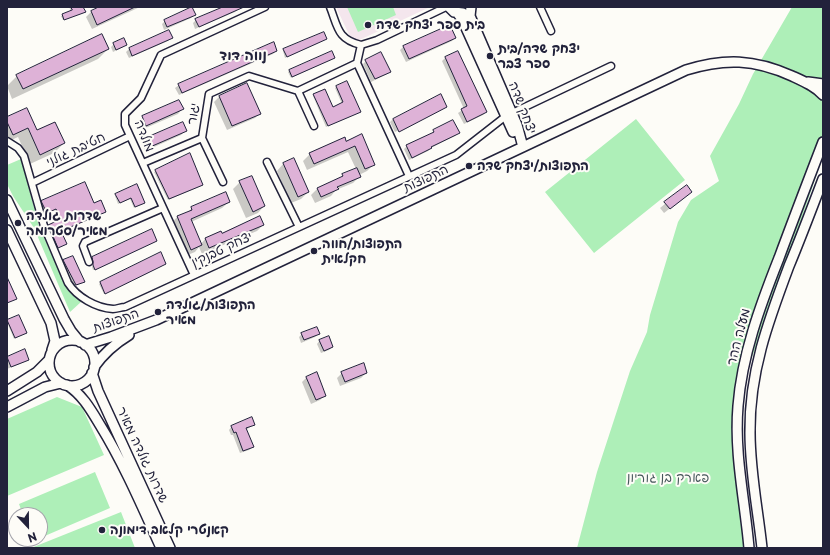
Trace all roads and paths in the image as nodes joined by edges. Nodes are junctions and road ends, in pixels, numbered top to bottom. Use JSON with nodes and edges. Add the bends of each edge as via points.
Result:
{"nodes":[{"id":1,"x":265,"y":7,"type":"edge"},
{"id":2,"x":330,"y":7,"type":"edge"},
{"id":3,"x":447,"y":7,"type":"edge"},
{"id":4,"x":471,"y":7,"type":"edge"},
{"id":5,"x":540,"y":7,"type":"edge"},
{"id":6,"x":458,"y":14,"type":"junction"},
{"id":7,"x":551,"y":32,"type":"dead end"},
{"id":8,"x":361,"y":45,"type":"junction"},
{"id":9,"x":357,"y":63,"type":"junction"},
{"id":10,"x":612,"y":66,"type":"dead end"},
{"id":11,"x":801,"y":80,"type":"junction"},
{"id":12,"x":823,"y":84,"type":"edge"},
{"id":13,"x":298,"y":91,"type":"junction"},
{"id":14,"x":823,"y":95,"type":"edge"},
{"id":15,"x":509,"y":114,"type":"junction"},
{"id":16,"x":314,"y":126,"type":"dead end"},
{"id":17,"x":130,"y":136,"type":"junction"},
{"id":18,"x":202,"y":138,"type":"junction"},
{"id":19,"x":7,"y":141,"type":"edge"},
{"id":20,"x":823,"y":142,"type":"edge"},
{"id":21,"x":7,"y":146,"type":"edge"},
{"id":22,"x":523,"y":147,"type":"junction"},
{"id":23,"x":18,"y":148,"type":"junction"},
{"id":24,"x":267,"y":162,"type":"dead end"},
{"id":25,"x":143,"y":164,"type":"junction"},
{"id":26,"x":409,"y":176,"type":"junction"},
{"id":27,"x":823,"y":179,"type":"edge"},
{"id":28,"x":223,"y":182,"type":"dead end"},
{"id":29,"x":32,"y":183,"type":"junction"},
{"id":30,"x":7,"y":200,"type":"edge"},
{"id":31,"x":163,"y":208,"type":"junction"},
{"id":32,"x":299,"y":227,"type":"junction"},
{"id":33,"x":7,"y":230,"type":"edge"},
{"id":34,"x":89,"y":262,"type":"dead end"},
{"id":35,"x":194,"y":275,"type":"junction"},
{"id":36,"x":156,"y":320,"type":"junction"},
{"id":37,"x":82,"y":343,"type":"junction"},
{"id":38,"x":51,"y":356,"type":"junction"},
{"id":39,"x":93,"y":370,"type":"junction"},
{"id":40,"x":64,"y":384,"type":"junction"},
{"id":41,"x":7,"y":391,"type":"edge"},
{"id":42,"x":7,"y":407,"type":"edge"},
{"id":43,"x":161,"y":548,"type":"edge"},
{"id":44,"x":170,"y":548,"type":"edge"},
{"id":45,"x":749,"y":548,"type":"edge"},
{"id":46,"x":762,"y":548,"type":"edge"}],
"edges":[{"from":1,"to":17,"type":"street","name":"מולדה","via":[[161,55],[141,98],[125,114]]},
{"from":2,"to":8,"type":"street","via":[[343,37]]},
{"from":3,"to":6,"type":"main road"},
{"from":3,"to":8,"type":"street"},
{"from":4,"to":6,"type":"main road","via":[[465,13]]},
{"from":4,"to":15,"type":"main road","name":"יצחק שדה","via":[[470,16]]},
{"from":5,"to":7,"type":"street"},
{"from":6,"to":15,"type":"main road","name":"יצחק שדה"},
{"from":8,"to":9,"type":"street"},
{"from":9,"to":13,"type":"street"},
{"from":9,"to":26,"type":"street"},
{"from":10,"to":15,"type":"street","name":"יצחק טבנקין"},
{"from":11,"to":12,"type":"main road","name":"התפוצות"},
{"from":11,"to":14,"type":"main road","name":"התפוצות"},
{"from":11,"to":22,"type":"main road","name":"התפוצות","via":[[753,63],[728,61],[703,65],[686,70]]},
{"from":13,"to":16,"type":"street"},
{"from":13,"to":18,"type":"street","name":"יגור","via":[[249,76],[209,94]]},
{"from":15,"to":22,"type":"main road","name":"יצחק שדה","via":[[514,133]]},
{"from":15,"to":26,"type":"street","name":"יצחק טבנקין","via":[[456,155]]},
{"from":17,"to":25,"type":"street","name":"מולדה"},
{"from":17,"to":29,"type":"street","name":"חטיבת גולני"},
{"from":18,"to":25,"type":"street","name":"יגור"},
{"from":18,"to":28,"type":"street"},
{"from":19,"to":23,"type":"street"},
{"from":20,"to":45,"type":"main road","name":"מעלה ההר","via":[[758,314],[741,380],[737,434]]},
{"from":21,"to":23,"type":"street"},
{"from":22,"to":36,"type":"main road","name":"התפוצות"},
{"from":23,"to":29,"type":"street","name":"יצחק טבנקין","via":[[24,156]]},
{"from":24,"to":32,"type":"street"},
{"from":25,"to":31,"type":"street","name":"מולדה"},
{"from":26,"to":32,"type":"street","name":"יצחק טבנקין"},
{"from":27,"to":46,"type":"main road","name":"מעלה ההר","via":[[770,318],[759,352],[754,382],[750,434]]},
{"from":29,"to":35,"type":"street","name":"יצחק טבנקין","via":[[44,226],[68,283],[84,299],[113,309],[125,307]]},
{"from":30,"to":37,"type":"main road","via":[[64,319]]},
{"from":31,"to":34,"type":"street","via":[[86,242],[83,246]]},
{"from":31,"to":35,"type":"street","name":"מולדה"},
{"from":32,"to":35,"type":"street","name":"יצחק טבנקין"},
{"from":33,"to":38,"type":"main road","via":[[51,323],[55,341]]},
{"from":36,"to":37,"type":"main road","name":"התפוצות","via":[[111,338]]},
{"from":36,"to":39,"type":"main road","name":"התפוצות","via":[[111,347]]},
{"from":37,"to":38,"type":"main road","via":[[74,340],[61,343]]},
{"from":37,"to":39,"type":"main road","via":[[93,354]]},
{"from":38,"to":40,"type":"main road","via":[[51,373]]},
{"from":38,"to":41,"type":"main road","via":[[37,372]]},
{"from":39,"to":40,"type":"main road","via":[[82,383],[75,386]]},
{"from":39,"to":44,"type":"main road","name":"שדרות גולדה מאיר","via":[[98,390]]},
{"from":40,"to":42,"type":"main road","via":[[45,387]]},
{"from":40,"to":43,"type":"main road","name":"שדרות גולדה מאיר","via":[[74,389],[88,406],[119,456]]}]}
